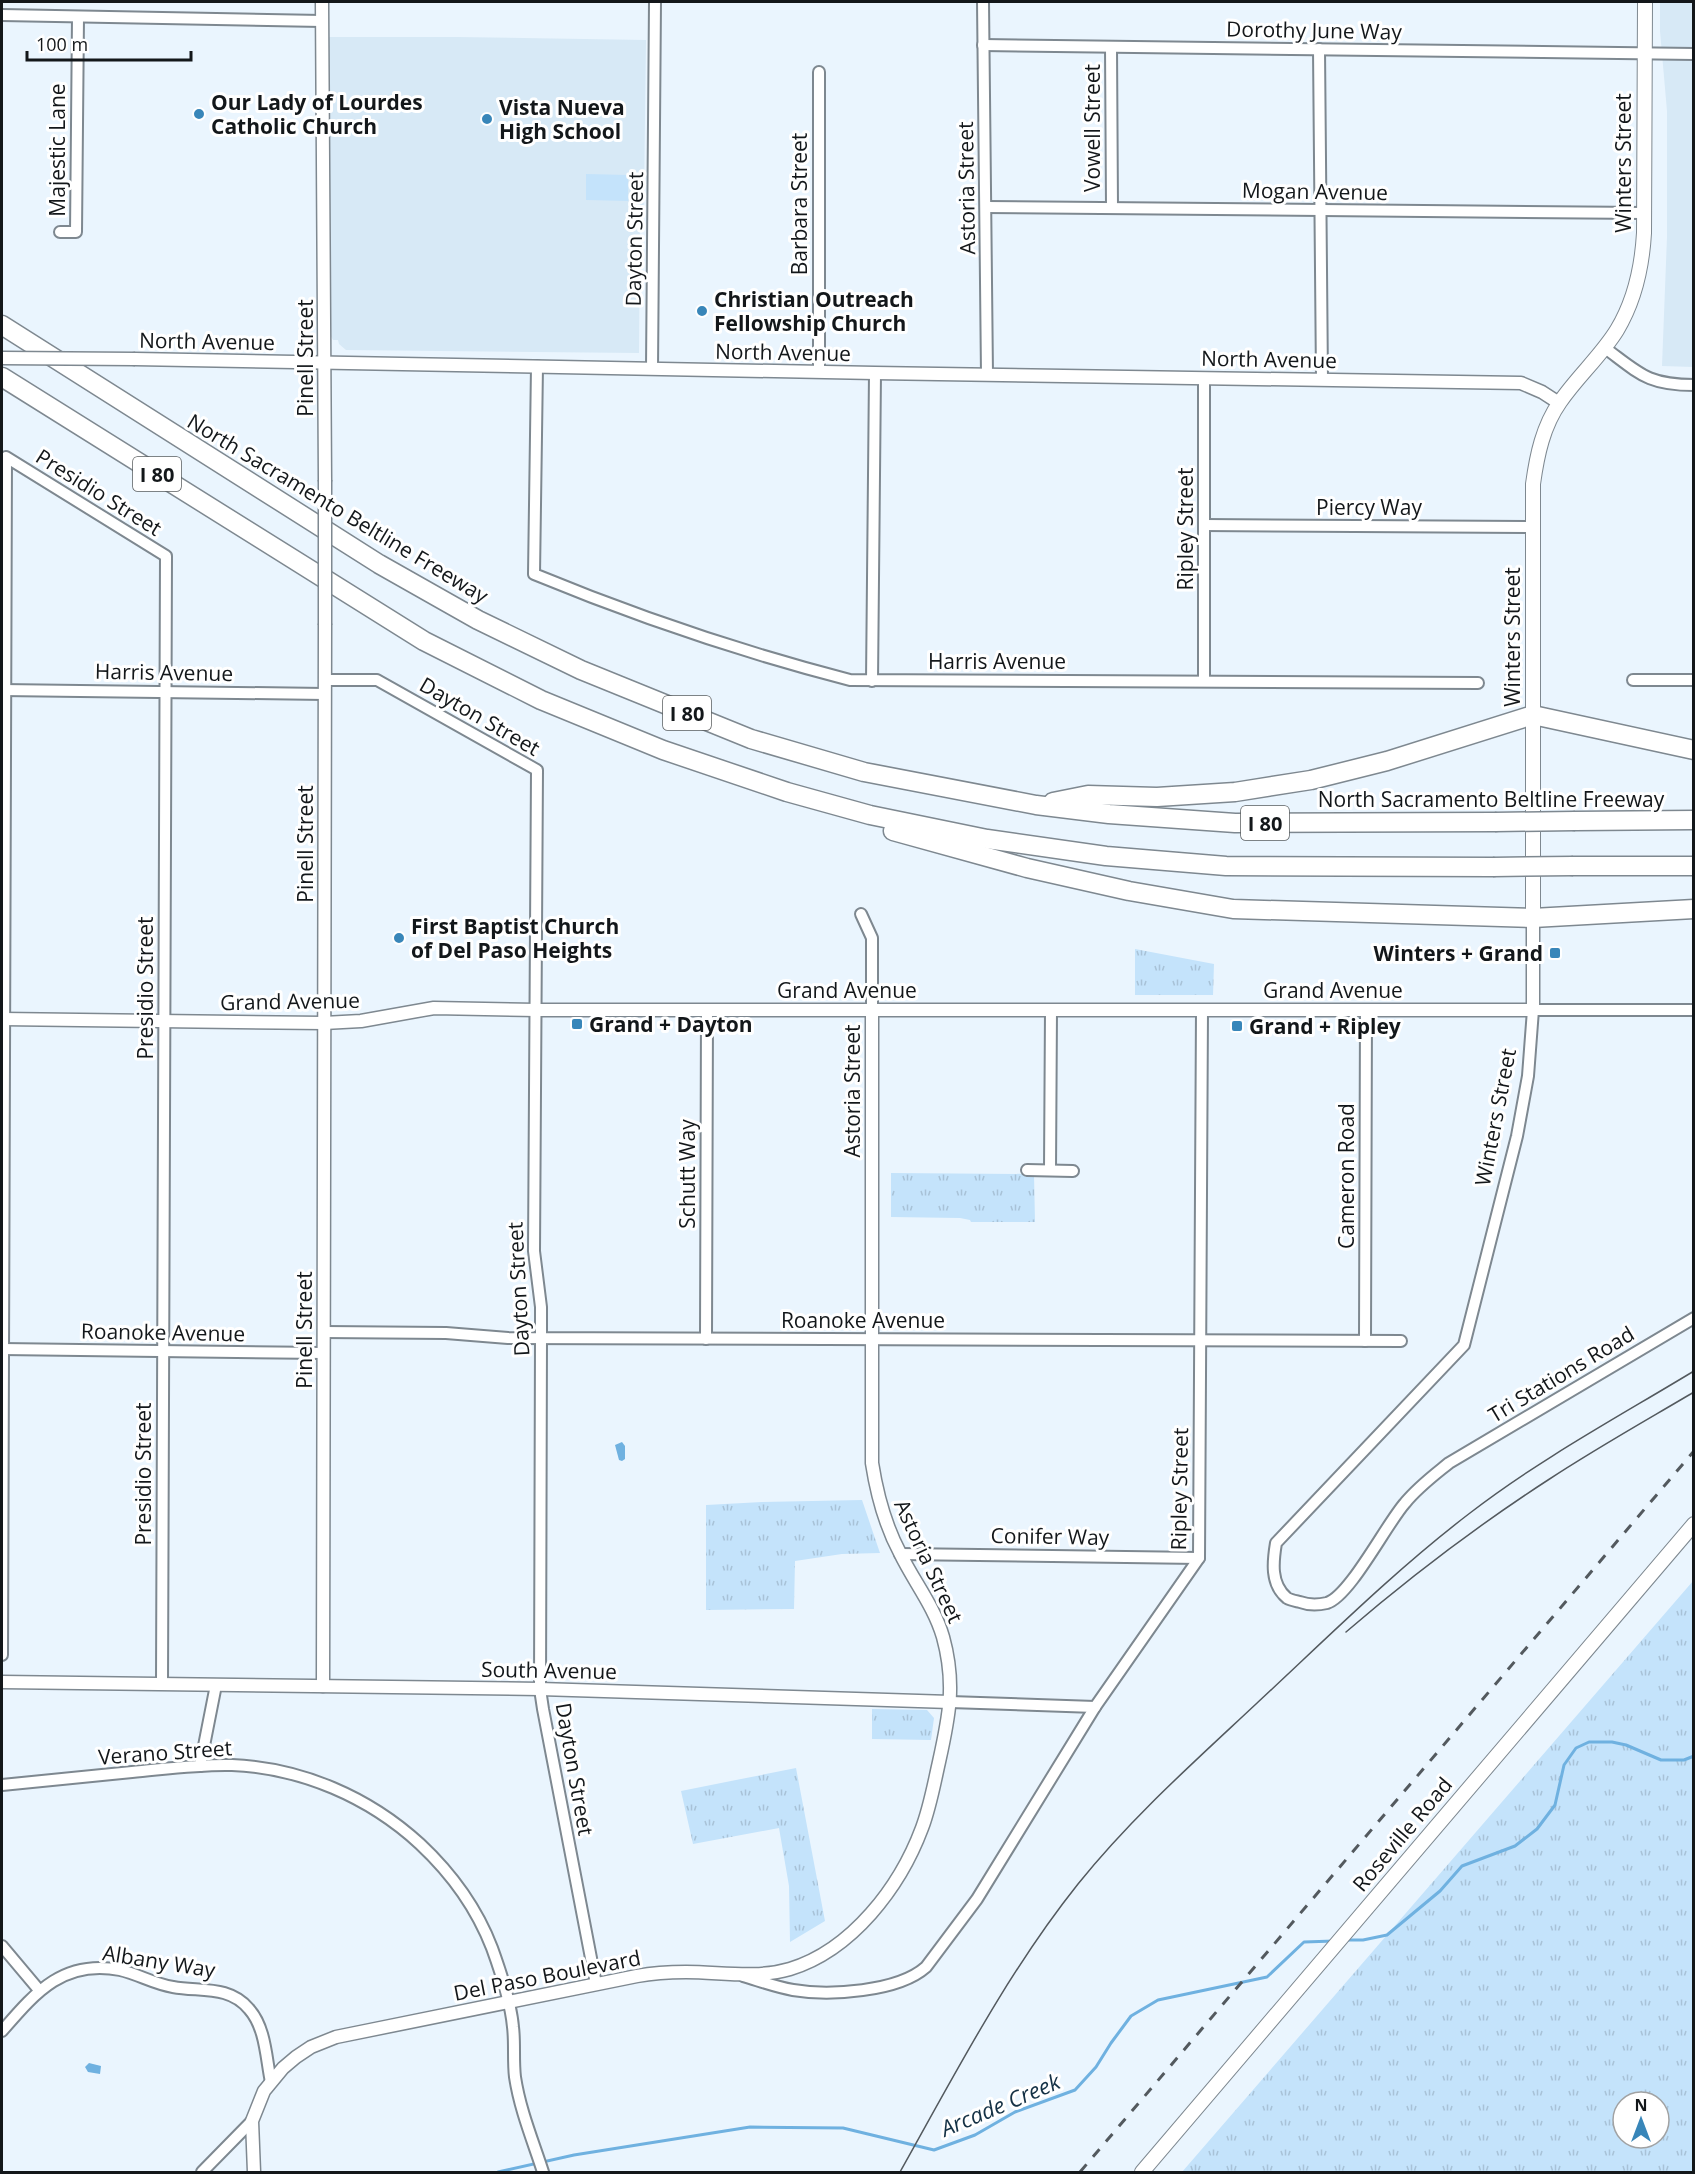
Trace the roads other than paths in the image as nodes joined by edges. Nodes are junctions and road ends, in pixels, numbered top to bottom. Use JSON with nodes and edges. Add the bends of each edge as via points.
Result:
{"nodes":[{"id":1,"x":322,"y":2,"type":"edge"},
{"id":2,"x":655,"y":2,"type":"edge"},
{"id":3,"x":983,"y":2,"type":"edge"},
{"id":4,"x":1645,"y":2,"type":"edge"},
{"id":5,"x":2,"y":15,"type":"edge"},
{"id":6,"x":78,"y":17,"type":"junction"},
{"id":7,"x":322,"y":21,"type":"junction"},
{"id":8,"x":983,"y":45,"type":"junction"},
{"id":9,"x":1112,"y":47,"type":"junction"},
{"id":10,"x":1319,"y":50,"type":"junction"},
{"id":11,"x":1644,"y":53,"type":"junction"},
{"id":12,"x":1694,"y":54,"type":"edge"},
{"id":13,"x":819,"y":72,"type":"dead end"},
{"id":14,"x":986,"y":207,"type":"junction"},
{"id":15,"x":1112,"y":208,"type":"junction"},
{"id":16,"x":1321,"y":211,"type":"junction"},
{"id":17,"x":1644,"y":213,"type":"junction"},
{"id":18,"x":60,"y":232,"type":"dead end"},
{"id":19,"x":2,"y":325,"type":"edge"},
{"id":20,"x":1605,"y":348,"type":"junction"},
{"id":21,"x":2,"y":358,"type":"edge"},
{"id":22,"x":324,"y":362,"type":"junction"},
{"id":23,"x":537,"y":366,"type":"junction"},
{"id":24,"x":652,"y":368,"type":"junction"},
{"id":25,"x":819,"y":372,"type":"junction"},
{"id":26,"x":875,"y":373,"type":"junction"},
{"id":27,"x":987,"y":375,"type":"junction"},
{"id":28,"x":2,"y":377,"type":"edge"},
{"id":29,"x":1204,"y":378,"type":"junction"},
{"id":30,"x":1322,"y":380,"type":"junction"},
{"id":31,"x":1694,"y":385,"type":"edge"},
{"id":32,"x":1559,"y":403,"type":"junction"},
{"id":33,"x":1204,"y":525,"type":"junction"},
{"id":34,"x":1533,"y":527,"type":"junction"},
{"id":35,"x":325,"y":680,"type":"junction"},
{"id":36,"x":1204,"y":680,"type":"junction"},
{"id":37,"x":1633,"y":680,"type":"dead end"},
{"id":38,"x":1694,"y":680,"type":"edge"},
{"id":39,"x":872,"y":681,"type":"junction"},
{"id":40,"x":1478,"y":682,"type":"dead end"},
{"id":41,"x":3,"y":690,"type":"edge"},
{"id":42,"x":165,"y":692,"type":"junction"},
{"id":43,"x":325,"y":694,"type":"junction"},
{"id":44,"x":1533,"y":715,"type":"junction"},
{"id":45,"x":1694,"y":750,"type":"edge"},
{"id":46,"x":787,"y":792,"type":"junction"},
{"id":47,"x":1036,"y":805,"type":"junction"},
{"id":48,"x":1694,"y":820,"type":"edge"},
{"id":49,"x":1694,"y":866,"type":"edge"},
{"id":50,"x":1694,"y":909,"type":"edge"},
{"id":51,"x":861,"y":914,"type":"dead end"},
{"id":52,"x":1533,"y":918,"type":"junction"},
{"id":53,"x":536,"y":1010,"type":"junction"},
{"id":54,"x":707,"y":1010,"type":"junction"},
{"id":55,"x":872,"y":1010,"type":"junction"},
{"id":56,"x":1051,"y":1010,"type":"junction"},
{"id":57,"x":1202,"y":1010,"type":"junction"},
{"id":58,"x":1366,"y":1010,"type":"junction"},
{"id":59,"x":1533,"y":1010,"type":"junction"},
{"id":60,"x":1694,"y":1010,"type":"edge"},
{"id":61,"x":3,"y":1019,"type":"edge"},
{"id":62,"x":164,"y":1021,"type":"junction"},
{"id":63,"x":324,"y":1023,"type":"junction"},
{"id":64,"x":1027,"y":1170,"type":"dead end"},
{"id":65,"x":1050,"y":1170,"type":"junction"},
{"id":66,"x":1073,"y":1171,"type":"dead end"},
{"id":67,"x":1694,"y":1318,"type":"edge"},
{"id":68,"x":324,"y":1332,"type":"junction"},
{"id":69,"x":542,"y":1338,"type":"junction"},
{"id":70,"x":705,"y":1339,"type":"junction"},
{"id":71,"x":871,"y":1339,"type":"junction"},
{"id":72,"x":1200,"y":1341,"type":"junction"},
{"id":73,"x":1365,"y":1341,"type":"junction"},
{"id":74,"x":1401,"y":1341,"type":"dead end"},
{"id":75,"x":2,"y":1349,"type":"edge"},
{"id":76,"x":163,"y":1351,"type":"junction"},
{"id":77,"x":324,"y":1353,"type":"junction"},
{"id":78,"x":1449,"y":1463,"type":"joint"},
{"id":79,"x":1694,"y":1524,"type":"edge"},
{"id":80,"x":900,"y":1554,"type":"junction"},
{"id":81,"x":1199,"y":1558,"type":"junction"},
{"id":82,"x":2,"y":1655,"type":"edge"},
{"id":83,"x":2,"y":1682,"type":"edge"},
{"id":84,"x":162,"y":1684,"type":"junction"},
{"id":85,"x":216,"y":1685,"type":"junction"},
{"id":86,"x":323,"y":1686,"type":"junction"},
{"id":87,"x":540,"y":1689,"type":"junction"},
{"id":88,"x":950,"y":1702,"type":"junction"},
{"id":89,"x":1095,"y":1707,"type":"junction"},
{"id":90,"x":200,"y":1766,"type":"junction"},
{"id":91,"x":2,"y":1785,"type":"edge"},
{"id":92,"x":2,"y":1946,"type":"edge"},
{"id":93,"x":932,"y":1960,"type":"joint"},
{"id":94,"x":738,"y":1975,"type":"junction"},
{"id":95,"x":596,"y":1984,"type":"junction"},
{"id":96,"x":39,"y":1990,"type":"junction"},
{"id":97,"x":507,"y":2002,"type":"junction"},
{"id":98,"x":2,"y":2031,"type":"edge"},
{"id":99,"x":271,"y":2082,"type":"junction"},
{"id":100,"x":252,"y":2121,"type":"junction"},
{"id":101,"x":202,"y":2172,"type":"edge"},
{"id":102,"x":254,"y":2172,"type":"edge"},
{"id":103,"x":543,"y":2172,"type":"edge"},
{"id":104,"x":1142,"y":2172,"type":"edge"}],
"edges":[{"from":1,"to":7,"type":"street","name":"Pinell Street"},
{"from":2,"to":24,"type":"street","name":"Dayton Street"},
{"from":3,"to":8,"type":"street","name":"Astoria Street"},
{"from":4,"to":11,"type":"main road","name":"Winters Street"},
{"from":5,"to":6,"type":"street"},
{"from":6,"to":7,"type":"street"},
{"from":6,"to":18,"type":"street","name":"Majestic Lane","via":[[76,232]]},
{"from":7,"to":22,"type":"street","name":"Pinell Street"},
{"from":8,"to":9,"type":"street","name":"Dorothy June Way"},
{"from":8,"to":14,"type":"street","name":"Astoria Street"},
{"from":9,"to":10,"type":"street","name":"Dorothy June Way"},
{"from":9,"to":15,"type":"street","name":"Vowell Street"},
{"from":10,"to":11,"type":"street","name":"Dorothy June Way"},
{"from":10,"to":16,"type":"street"},
{"from":11,"to":12,"type":"street","name":"Dorothy June Way"},
{"from":11,"to":17,"type":"main road","name":"Winters Street"},
{"from":13,"to":25,"type":"street","name":"Barbara Street"},
{"from":14,"to":15,"type":"street","name":"Mogan Avenue"},
{"from":14,"to":27,"type":"street","name":"Astoria Street"},
{"from":15,"to":16,"type":"street","name":"Mogan Avenue"},
{"from":16,"to":17,"type":"street","name":"Mogan Avenue"},
{"from":16,"to":30,"type":"street"},
{"from":17,"to":20,"type":"main road","name":"Winters Street","via":[[1643,255],[1634,294]]},
{"from":19,"to":47,"type":"highway","name":"North Sacramento Beltline Freeway","number":"I 80","via":[[379,564],[478,620],[581,670],[762,742],[864,772]]},
{"from":20,"to":31,"type":"street","via":[[1655,382]]},
{"from":20,"to":32,"type":"main road","name":"Winters Street"},
{"from":21,"to":22,"type":"street","name":"North Avenue","bridge":true},
{"from":22,"to":23,"type":"street","name":"North Avenue"},
{"from":22,"to":35,"type":"street","name":"Pinell Street","bridge":true},
{"from":23,"to":24,"type":"street","name":"North Avenue"},
{"from":23,"to":39,"type":"street","name":"Harris Avenue","via":[[534,574],[742,651],[850,680]]},
{"from":24,"to":25,"type":"street","name":"North Avenue"},
{"from":25,"to":26,"type":"street","name":"North Avenue"},
{"from":26,"to":27,"type":"street","name":"North Avenue"},
{"from":26,"to":39,"type":"street"},
{"from":27,"to":29,"type":"street","name":"North Avenue"},
{"from":28,"to":46,"type":"highway","number":"I 80","via":[[424,641],[541,700],[663,750]]},
{"from":29,"to":30,"type":"street","name":"North Avenue"},
{"from":29,"to":33,"type":"street","name":"Ripley Street"},
{"from":30,"to":32,"type":"street","name":"North Avenue","via":[[1521,383]]},
{"from":32,"to":34,"type":"main road","name":"Winters Street","via":[[1536,460]]},
{"from":33,"to":34,"type":"street","name":"Piercy Way"},
{"from":33,"to":36,"type":"street","name":"Ripley Street"},
{"from":34,"to":44,"type":"main road","name":"Winters Street"},
{"from":35,"to":43,"type":"street","name":"Pinell Street"},
{"from":35,"to":53,"type":"street","name":"Dayton Street","via":[[377,680],[537,770]]},
{"from":36,"to":39,"type":"street","name":"Harris Avenue"},
{"from":36,"to":40,"type":"street","name":"Harris Avenue"},
{"from":37,"to":38,"type":"street"},
{"from":41,"to":42,"type":"street","name":"Harris Avenue"},
{"from":41,"to":42,"type":"street","name":"Presidio Street","via":[[6,457],[166,556]]},
{"from":41,"to":61,"type":"street"},
{"from":42,"to":43,"type":"street","name":"Harris Avenue"},
{"from":42,"to":62,"type":"street","name":"Presidio Street"},
{"from":43,"to":63,"type":"street","name":"Pinell Street"},
{"from":44,"to":45,"type":"highway"},
{"from":44,"to":47,"type":"highway","via":[[1387,761],[1311,780],[1235,792],[1157,797],[1088,795]]},
{"from":44,"to":52,"type":"main road","name":"Winters Street"},
{"from":46,"to":49,"type":"highway","number":"I 80","bridge":true,"via":[[870,815],[987,839],[1106,856],[1226,866]]},
{"from":46,"to":52,"type":"highway","via":[[854,819],[1027,868],[1233,909]]},
{"from":47,"to":48,"type":"highway","name":"North Sacramento Beltline Freeway","number":"I 80","bridge":true,"via":[[1235,823]]},
{"from":50,"to":52,"type":"highway"},
{"from":51,"to":55,"type":"street","name":"Astoria Street","via":[[872,938]]},
{"from":52,"to":59,"type":"street","name":"Winters Street"},
{"from":53,"to":54,"type":"street","name":"Grand Avenue"},
{"from":53,"to":63,"type":"street","name":"Grand Avenue","via":[[434,1008],[361,1021]]},
{"from":53,"to":69,"type":"street","name":"Dayton Street","via":[[534,1251]]},
{"from":54,"to":55,"type":"street","name":"Grand Avenue"},
{"from":54,"to":70,"type":"street","name":"Schutt Way"},
{"from":55,"to":56,"type":"street","name":"Grand Avenue"},
{"from":55,"to":71,"type":"street","name":"Astoria Street"},
{"from":56,"to":57,"type":"street","name":"Grand Avenue"},
{"from":56,"to":65,"type":"street"},
{"from":57,"to":58,"type":"street","name":"Grand Avenue"},
{"from":57,"to":72,"type":"street","name":"Ripley Street"},
{"from":58,"to":59,"type":"street","name":"Grand Avenue"},
{"from":58,"to":73,"type":"street","name":"Cameron Road"},
{"from":59,"to":60,"type":"street","name":"Grand Avenue"},
{"from":59,"to":78,"type":"street","name":"Winters Street","via":[[1528,1076],[1517,1136],[1464,1344],[1276,1543],[1272,1568],[1287,1599],[1308,1605],[1328,1603],[1335,1598],[1364,1565],[1405,1502]]},
{"from":61,"to":62,"type":"street","name":"Grand Avenue"},
{"from":61,"to":75,"type":"street"},
{"from":62,"to":63,"type":"street","name":"Grand Avenue"},
{"from":62,"to":76,"type":"street","name":"Presidio Street"},
{"from":63,"to":68,"type":"street","name":"Pinell Street"},
{"from":64,"to":65,"type":"street"},
{"from":65,"to":66,"type":"street"},
{"from":67,"to":78,"type":"street","name":"Tri Stations Road"},
{"from":68,"to":69,"type":"street","name":"Roanoke Avenue"},
{"from":68,"to":77,"type":"street","name":"Pinell Street"},
{"from":69,"to":70,"type":"street","name":"Roanoke Avenue"},
{"from":69,"to":87,"type":"street","name":"Dayton Street"},
{"from":70,"to":71,"type":"street","name":"Roanoke Avenue"},
{"from":71,"to":72,"type":"street","name":"Roanoke Avenue"},
{"from":71,"to":80,"type":"street","name":"Astoria Street","via":[[875,1480]]},
{"from":72,"to":73,"type":"street","name":"Roanoke Avenue"},
{"from":72,"to":81,"type":"street","name":"Ripley Street"},
{"from":73,"to":74,"type":"street","name":"Roanoke Avenue"},
{"from":75,"to":76,"type":"street","name":"Roanoke Avenue"},
{"from":75,"to":82,"type":"street"},
{"from":76,"to":77,"type":"street","name":"Roanoke Avenue"},
{"from":76,"to":84,"type":"street","name":"Presidio Street"},
{"from":77,"to":86,"type":"street","name":"Pinell Street"},
{"from":79,"to":104,"type":"main road","name":"Roseville Road"},
{"from":80,"to":81,"type":"street","name":"Conifer Way"},
{"from":80,"to":88,"type":"street","name":"Astoria Street","via":[[928,1598],[943,1636]]},
{"from":81,"to":89,"type":"street","name":"Ripley Street"},
{"from":83,"to":84,"type":"street","name":"South Avenue"},
{"from":84,"to":85,"type":"street","name":"South Avenue"},
{"from":85,"to":86,"type":"street","name":"South Avenue"},
{"from":85,"to":90,"type":"street"},
{"from":86,"to":87,"type":"street","name":"South Avenue"},
{"from":87,"to":88,"type":"street","name":"South Avenue"},
{"from":87,"to":95,"type":"street","name":"Dayton Street"},
{"from":88,"to":89,"type":"street","name":"South Avenue"},
{"from":88,"to":94,"type":"street","name":"Astoria Street","via":[[922,1828],[891,1887],[854,1929],[811,1961],[778,1972]]},
{"from":89,"to":93,"type":"street","name":"Ripley Street","via":[[977,1899]]},
{"from":90,"to":91,"type":"street","name":"Verano Street"},
{"from":90,"to":97,"type":"street","name":"Verano Street","via":[[250,1766],[300,1776],[357,1799],[408,1833],[468,1901],[491,1946]]},
{"from":92,"to":96,"type":"street"},
{"from":93,"to":94,"type":"street","name":"Del Paso Boulevard","via":[[905,1980],[831,1992],[793,1990]]},
{"from":94,"to":95,"type":"street","name":"Del Paso Boulevard","via":[[657,1973]]},
{"from":95,"to":97,"type":"street","name":"Del Paso Boulevard"},
{"from":96,"to":98,"type":"street","name":"Albany Way"},
{"from":96,"to":99,"type":"street","name":"Albany Way","via":[[69,1974],[103,1968],[170,1987],[230,1994],[249,2008],[257,2021]]},
{"from":97,"to":99,"type":"street","name":"Del Paso Boulevard","via":[[328,2040],[296,2057]]},
{"from":97,"to":103,"type":"street","name":"Verano Street","via":[[513,2026],[515,2077]]},
{"from":99,"to":100,"type":"street","name":"Del Paso Boulevard"},
{"from":100,"to":101,"type":"street"},
{"from":100,"to":102,"type":"street","name":"Del Paso Boulevard"}]}
